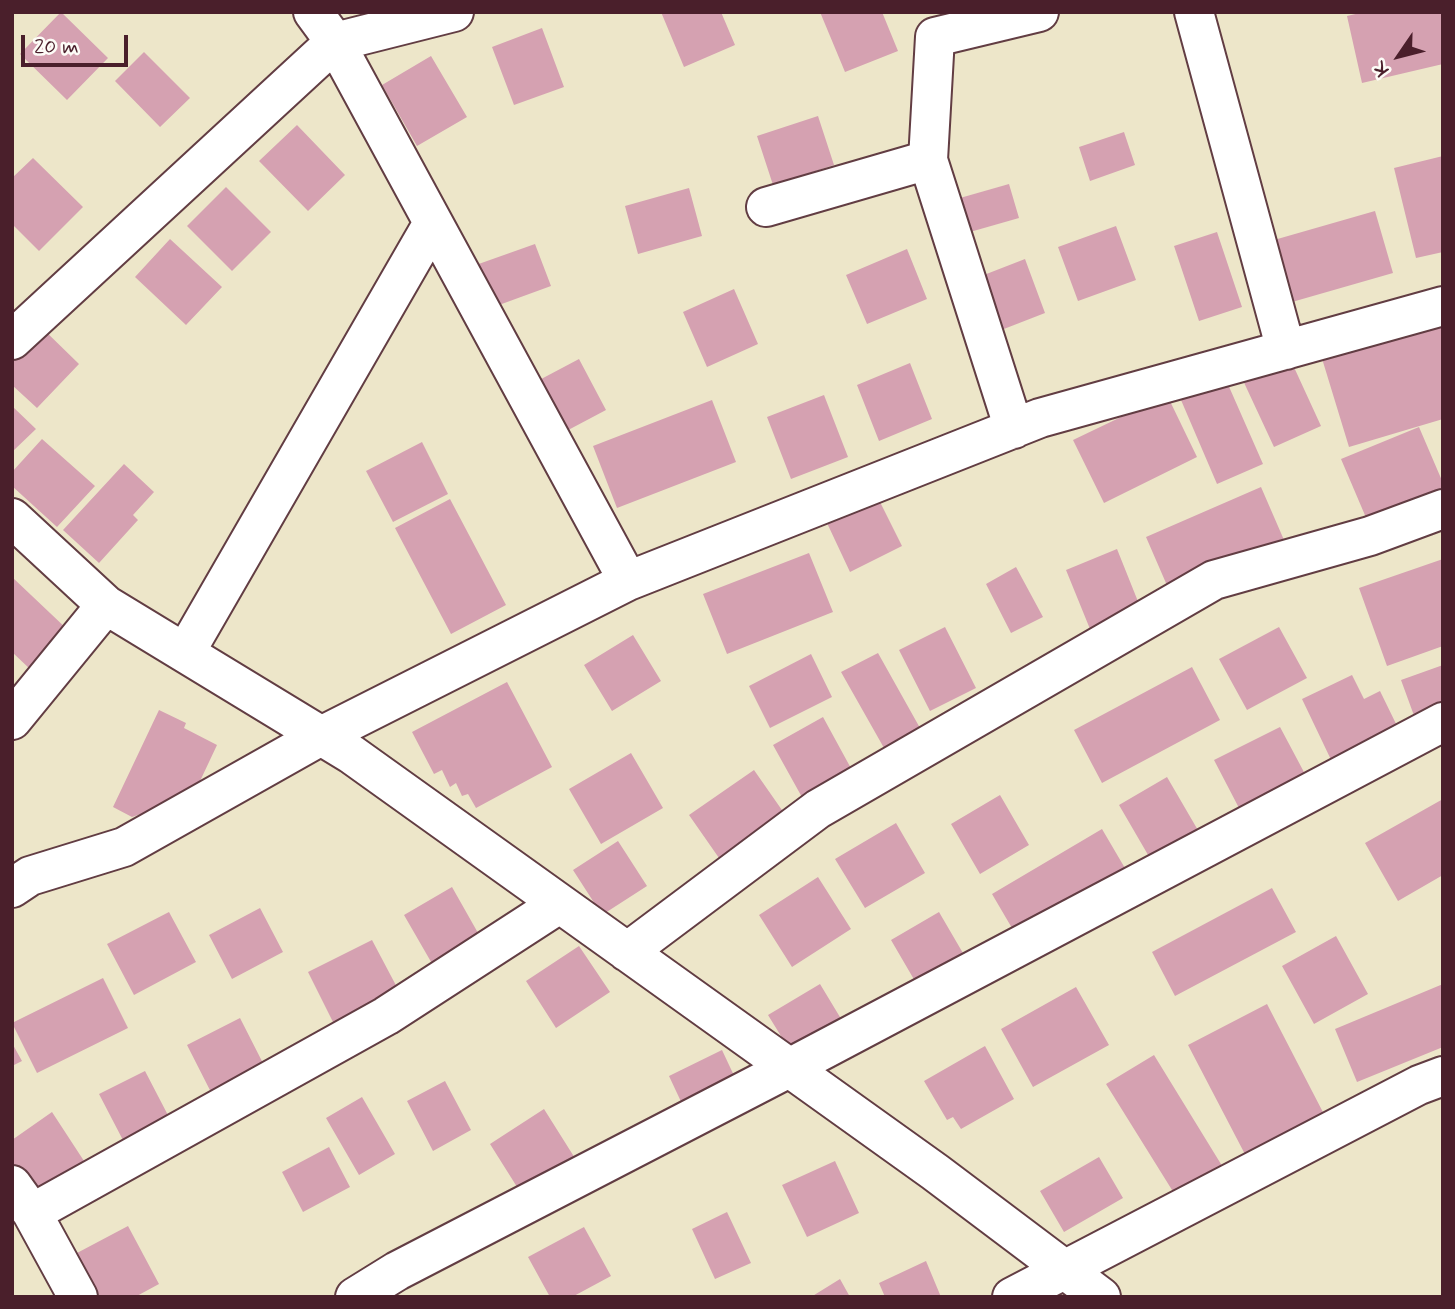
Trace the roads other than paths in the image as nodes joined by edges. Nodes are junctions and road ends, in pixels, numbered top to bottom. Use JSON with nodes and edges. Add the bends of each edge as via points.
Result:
{"nodes":[{"id":1,"x":313,"y":12,"type":"edge"},
{"id":2,"x":454,"y":12,"type":"edge"},
{"id":3,"x":1039,"y":12,"type":"edge"},
{"id":4,"x":1194,"y":12,"type":"edge"},
{"id":5,"x":335,"y":42,"type":"junction"},
{"id":6,"x":928,"y":160,"type":"junction"},
{"id":7,"x":766,"y":207,"type":"dead end"},
{"id":8,"x":433,"y":223,"type":"junction"},
{"id":9,"x":1443,"y":306,"type":"edge"},
{"id":10,"x":12,"y":340,"type":"edge"},
{"id":11,"x":1286,"y":350,"type":"junction"},
{"id":12,"x":1014,"y":429,"type":"junction"},
{"id":13,"x":1443,"y":509,"type":"edge"},
{"id":14,"x":12,"y":518,"type":"edge"},
{"id":15,"x":628,"y":581,"type":"junction"},
{"id":16,"x":106,"y":605,"type":"junction"},
{"id":17,"x":185,"y":653,"type":"junction"},
{"id":18,"x":12,"y":719,"type":"edge"},
{"id":19,"x":1443,"y":722,"type":"edge"},
{"id":20,"x":321,"y":736,"type":"junction"},
{"id":21,"x":12,"y":888,"type":"edge"},
{"id":22,"x":559,"y":904,"type":"junction"},
{"id":23,"x":627,"y":952,"type":"junction"},
{"id":24,"x":789,"y":1068,"type":"junction"},
{"id":25,"x":1443,"y":1076,"type":"edge"},
{"id":26,"x":22,"y":1199,"type":"edge"},
{"id":27,"x":1064,"y":1270,"type":"junction"},
{"id":28,"x":78,"y":1297,"type":"edge"},
{"id":29,"x":355,"y":1297,"type":"edge"},
{"id":30,"x":1012,"y":1297,"type":"edge"},
{"id":31,"x":1101,"y":1297,"type":"edge"}],
"edges":[{"from":1,"to":5,"type":"street"},
{"from":2,"to":5,"type":"street"},
{"from":3,"to":6,"type":"street","via":[[935,37]]},
{"from":4,"to":11,"type":"street"},
{"from":5,"to":8,"type":"street"},
{"from":5,"to":10,"type":"street"},
{"from":6,"to":7,"type":"street"},
{"from":6,"to":12,"type":"street"},
{"from":8,"to":15,"type":"street"},
{"from":8,"to":17,"type":"street"},
{"from":9,"to":11,"type":"street"},
{"from":11,"to":12,"type":"street"},
{"from":12,"to":15,"type":"street"},
{"from":13,"to":23,"type":"street","via":[[1370,536],[1214,580],[818,809]]},
{"from":14,"to":16,"type":"street"},
{"from":15,"to":20,"type":"street"},
{"from":16,"to":17,"type":"street"},
{"from":16,"to":18,"type":"street"},
{"from":17,"to":20,"type":"street"},
{"from":19,"to":24,"type":"street"},
{"from":20,"to":21,"type":"street","via":[[124,847],[30,876]]},
{"from":20,"to":22,"type":"street"},
{"from":22,"to":23,"type":"street"},
{"from":22,"to":26,"type":"street","via":[[386,1016]]},
{"from":23,"to":24,"type":"street"},
{"from":24,"to":27,"type":"street"},
{"from":24,"to":29,"type":"street"},
{"from":25,"to":27,"type":"street","via":[[1419,1084]]},
{"from":26,"to":28,"type":"street"},
{"from":27,"to":30,"type":"street"},
{"from":27,"to":31,"type":"street"}]}
